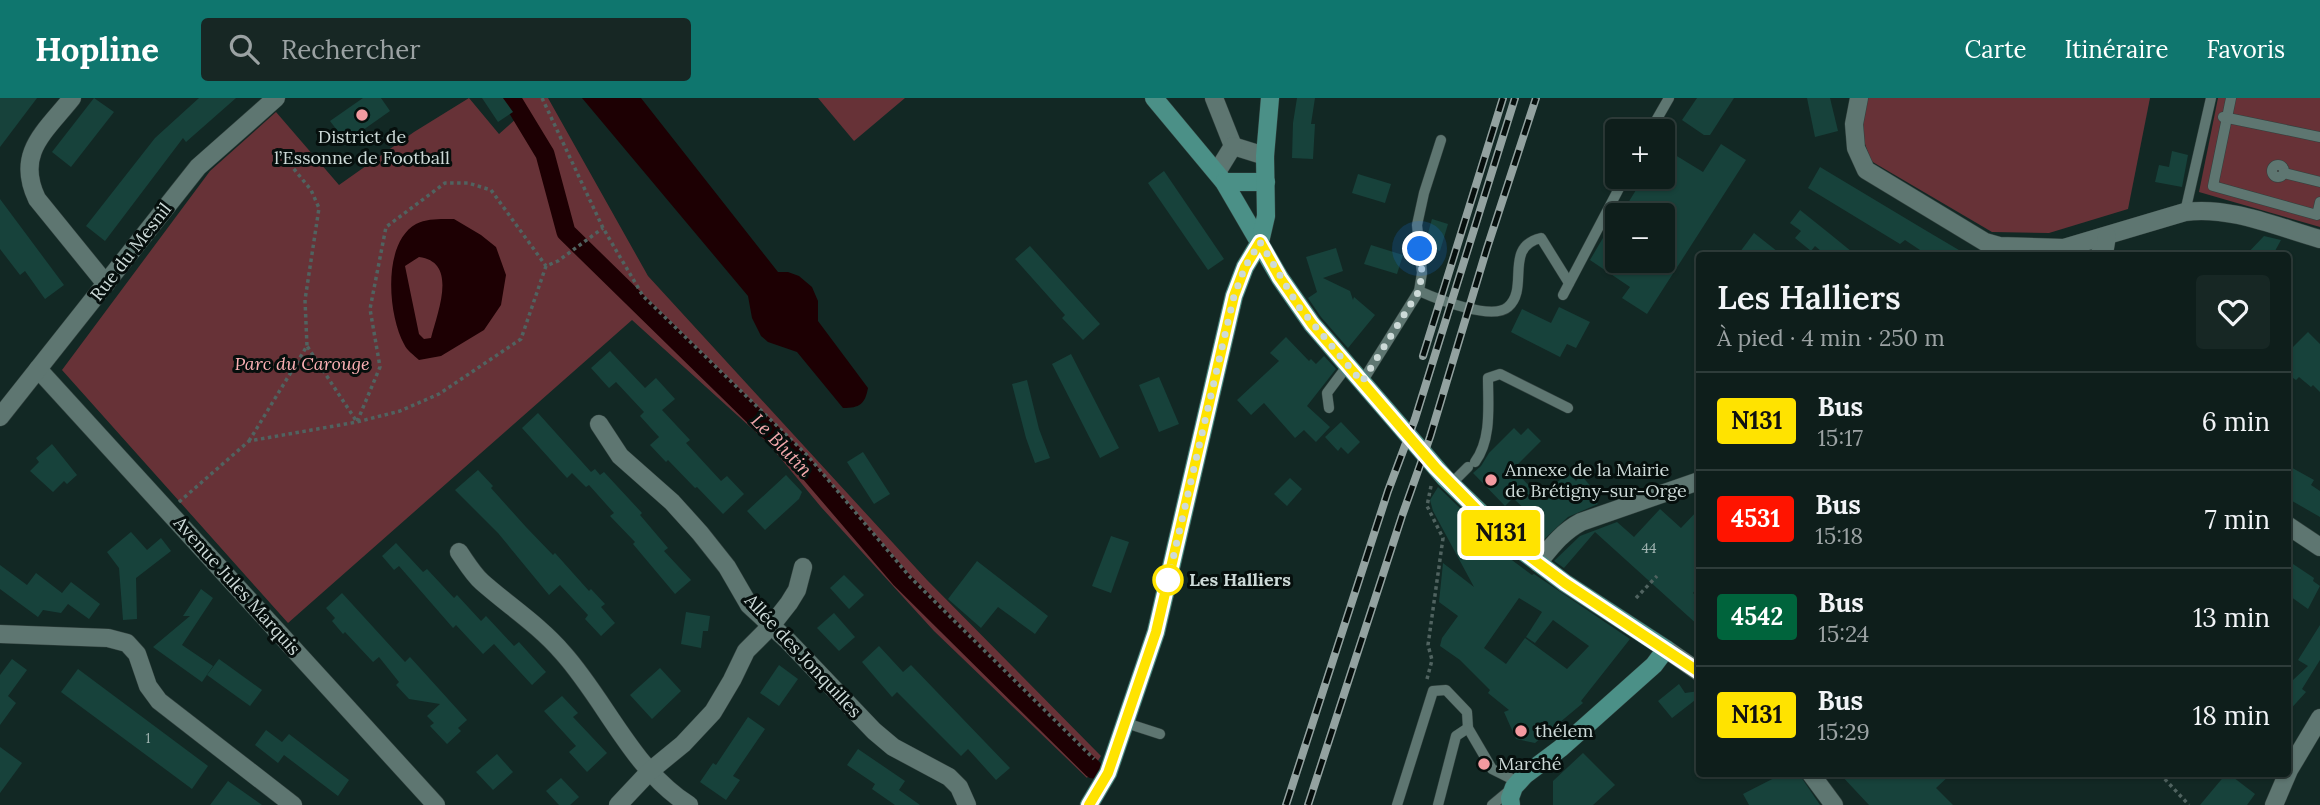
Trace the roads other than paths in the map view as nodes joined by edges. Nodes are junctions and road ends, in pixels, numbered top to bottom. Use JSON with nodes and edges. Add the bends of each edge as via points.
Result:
{"nodes":[{"id":1,"x":72,"y":98,"type":"edge"},
{"id":2,"x":276,"y":98,"type":"edge"},
{"id":3,"x":1154,"y":98,"type":"edge"},
{"id":4,"x":1270,"y":98,"type":"edge"},
{"id":5,"x":1669,"y":98,"type":"edge"},
{"id":6,"x":1859,"y":98,"type":"edge"},
{"id":7,"x":2211,"y":98,"type":"edge"},
{"id":8,"x":2231,"y":98,"type":"edge"},
{"id":9,"x":1216,"y":99,"type":"edge"},
{"id":10,"x":2218,"y":115,"type":"junction"},
{"id":11,"x":1657,"y":119,"type":"edge"},
{"id":12,"x":2320,"y":137,"type":"edge"},
{"id":13,"x":1441,"y":140,"type":"dead end"},
{"id":14,"x":1233,"y":146,"type":"junction"},
{"id":15,"x":1265,"y":149,"type":"junction"},
{"id":16,"x":2284,"y":173,"type":"dead end"},
{"id":17,"x":1221,"y":177,"type":"junction"},
{"id":18,"x":1266,"y":182,"type":"junction"},
{"id":19,"x":2320,"y":182,"type":"edge"},
{"id":20,"x":1619,"y":189,"type":"edge"},
{"id":21,"x":2320,"y":202,"type":"edge"},
{"id":22,"x":1237,"y":203,"type":"junction"},
{"id":23,"x":2185,"y":212,"type":"junction"},
{"id":24,"x":2319,"y":215,"type":"edge"},
{"id":25,"x":2107,"y":236,"type":"junction"},
{"id":26,"x":2320,"y":239,"type":"edge"},
{"id":27,"x":1260,"y":242,"type":"junction"},
{"id":28,"x":1996,"y":251,"type":"edge"},
{"id":29,"x":2102,"y":252,"type":"edge"},
{"id":30,"x":1245,"y":267,"type":"junction"},
{"id":31,"x":1569,"y":283,"type":"junction"},
{"id":32,"x":106,"y":285,"type":"junction"},
{"id":33,"x":1419,"y":291,"type":"junction"},
{"id":34,"x":1563,"y":295,"type":"dead end"},
{"id":35,"x":1348,"y":365,"type":"junction"},
{"id":36,"x":38,"y":369,"type":"junction"},
{"id":37,"x":1362,"y":382,"type":"junction"},
{"id":38,"x":1329,"y":408,"type":"dead end"},
{"id":39,"x":1568,"y":408,"type":"dead end"},
{"id":40,"x":0,"y":417,"type":"edge"},
{"id":41,"x":599,"y":424,"type":"dead end"},
{"id":42,"x":1696,"y":482,"type":"edge"},
{"id":43,"x":1451,"y":484,"type":"junction"},
{"id":44,"x":2291,"y":528,"type":"edge"},
{"id":45,"x":2320,"y":547,"type":"edge"},
{"id":46,"x":459,"y":552,"type":"dead end"},
{"id":47,"x":1538,"y":563,"type":"junction"},
{"id":48,"x":803,"y":567,"type":"dead end"},
{"id":49,"x":771,"y":626,"type":"junction"},
{"id":50,"x":0,"y":634,"type":"edge"},
{"id":51,"x":1666,"y":649,"type":"junction"},
{"id":52,"x":1696,"y":670,"type":"edge"},
{"id":53,"x":2320,"y":718,"type":"edge"},
{"id":54,"x":1126,"y":723,"type":"junction"},
{"id":55,"x":1468,"y":728,"type":"junction"},
{"id":56,"x":1160,"y":734,"type":"dead end"},
{"id":57,"x":2291,"y":764,"type":"edge"},
{"id":58,"x":650,"y":771,"type":"junction"},
{"id":59,"x":1813,"y":777,"type":"edge"},
{"id":60,"x":2285,"y":777,"type":"edge"},
{"id":61,"x":1514,"y":791,"type":"edge"},
{"id":62,"x":293,"y":805,"type":"edge"},
{"id":63,"x":436,"y":805,"type":"edge"},
{"id":64,"x":618,"y":805,"type":"edge"},
{"id":65,"x":689,"y":805,"type":"edge"},
{"id":66,"x":967,"y":805,"type":"edge"},
{"id":67,"x":1089,"y":805,"type":"edge"},
{"id":68,"x":1397,"y":805,"type":"edge"},
{"id":69,"x":1438,"y":805,"type":"edge"},
{"id":70,"x":1492,"y":805,"type":"edge"},
{"id":71,"x":1834,"y":805,"type":"edge"},
{"id":72,"x":2274,"y":805,"type":"edge"}],
"edges":[{"from":1,"to":32,"type":"street","via":[[33,149],[29,182],[37,199]]},
{"from":2,"to":32,"type":"street","name":"Rue du Mesnil","via":[[198,167]]},
{"from":3,"to":17,"type":"main road"},
{"from":4,"to":15,"type":"main road"},
{"from":5,"to":11,"type":"lane"},
{"from":6,"to":28,"type":"street","via":[[1856,148],[1867,170]]},
{"from":7,"to":10,"type":"lane"},
{"from":8,"to":10,"type":"lane"},
{"from":9,"to":14,"type":"street"},
{"from":10,"to":12,"type":"lane"},
{"from":10,"to":23,"type":"lane"},
{"from":10,"to":24,"type":"lane","via":[[2213,186]]},
{"from":13,"to":33,"type":"lane","via":[[1417,225],[1422,273]]},
{"from":14,"to":15,"type":"street"},
{"from":14,"to":17,"type":"street"},
{"from":15,"to":18,"type":"main road"},
{"from":16,"to":19,"type":"lane"},
{"from":17,"to":18,"type":"main road"},
{"from":17,"to":22,"type":"main road"},
{"from":18,"to":27,"type":"main road"},
{"from":20,"to":31,"type":"lane"},
{"from":21,"to":24,"type":"lane"},
{"from":22,"to":27,"type":"main road"},
{"from":22,"to":30,"type":"main road"},
{"from":23,"to":25,"type":"street"},
{"from":23,"to":26,"type":"street","via":[[2224,212]]},
{"from":25,"to":28,"type":"street","via":[[2064,248]]},
{"from":25,"to":29,"type":"street"},
{"from":27,"to":30,"type":"main road"},
{"from":27,"to":35,"type":"main road","via":[[1299,307]]},
{"from":30,"to":54,"type":"main road","via":[[1234,296],[1156,632]]},
{"from":31,"to":33,"type":"lane","via":[[1541,238],[1530,240],[1521,251],[1514,297],[1498,312]]},
{"from":31,"to":34,"type":"lane"},
{"from":32,"to":36,"type":"street","name":"Rue du Mesnil"},
{"from":33,"to":37,"type":"lane"},
{"from":35,"to":37,"type":"main road"},
{"from":35,"to":38,"type":"lane","via":[[1327,393]]},
{"from":36,"to":40,"type":"street","name":"Rue du Mesnil"},
{"from":36,"to":63,"type":"street","name":"Avenue Jules Marquis"},
{"from":37,"to":43,"type":"main road"},
{"from":39,"to":43,"type":"lane","via":[[1500,374],[1488,378],[1488,423],[1480,454]]},
{"from":41,"to":49,"type":"street","name":"Allée des Jonquilles","via":[[620,456],[700,533],[749,605]]},
{"from":42,"to":47,"type":"street","via":[[1568,528]]},
{"from":43,"to":47,"type":"main road"},
{"from":44,"to":45,"type":"street"},
{"from":46,"to":58,"type":"street","via":[[480,580],[535,625],[576,667]]},
{"from":47,"to":51,"type":"main road"},
{"from":48,"to":49,"type":"street","via":[[797,590]]},
{"from":49,"to":58,"type":"street","via":[[746,651],[713,712]]},
{"from":49,"to":66,"type":"street","name":"Allée des Jonquilles","via":[[874,731],[893,747],[949,777]]},
{"from":50,"to":62,"type":"street","via":[[108,638],[127,643],[159,701]]},
{"from":51,"to":52,"type":"street"},
{"from":51,"to":61,"type":"main road"},
{"from":53,"to":57,"type":"street"},
{"from":54,"to":56,"type":"lane"},
{"from":54,"to":67,"type":"main road","via":[[1108,773]]},
{"from":55,"to":61,"type":"lane","via":[[1492,769]]},
{"from":55,"to":68,"type":"lane","via":[[1467,712],[1446,690],[1433,691]]},
{"from":55,"to":69,"type":"lane","via":[[1456,736]]},
{"from":58,"to":64,"type":"street"},
{"from":58,"to":65,"type":"street"},
{"from":59,"to":71,"type":"street"},
{"from":60,"to":72,"type":"street"},
{"from":61,"to":70,"type":"lane"}]}
